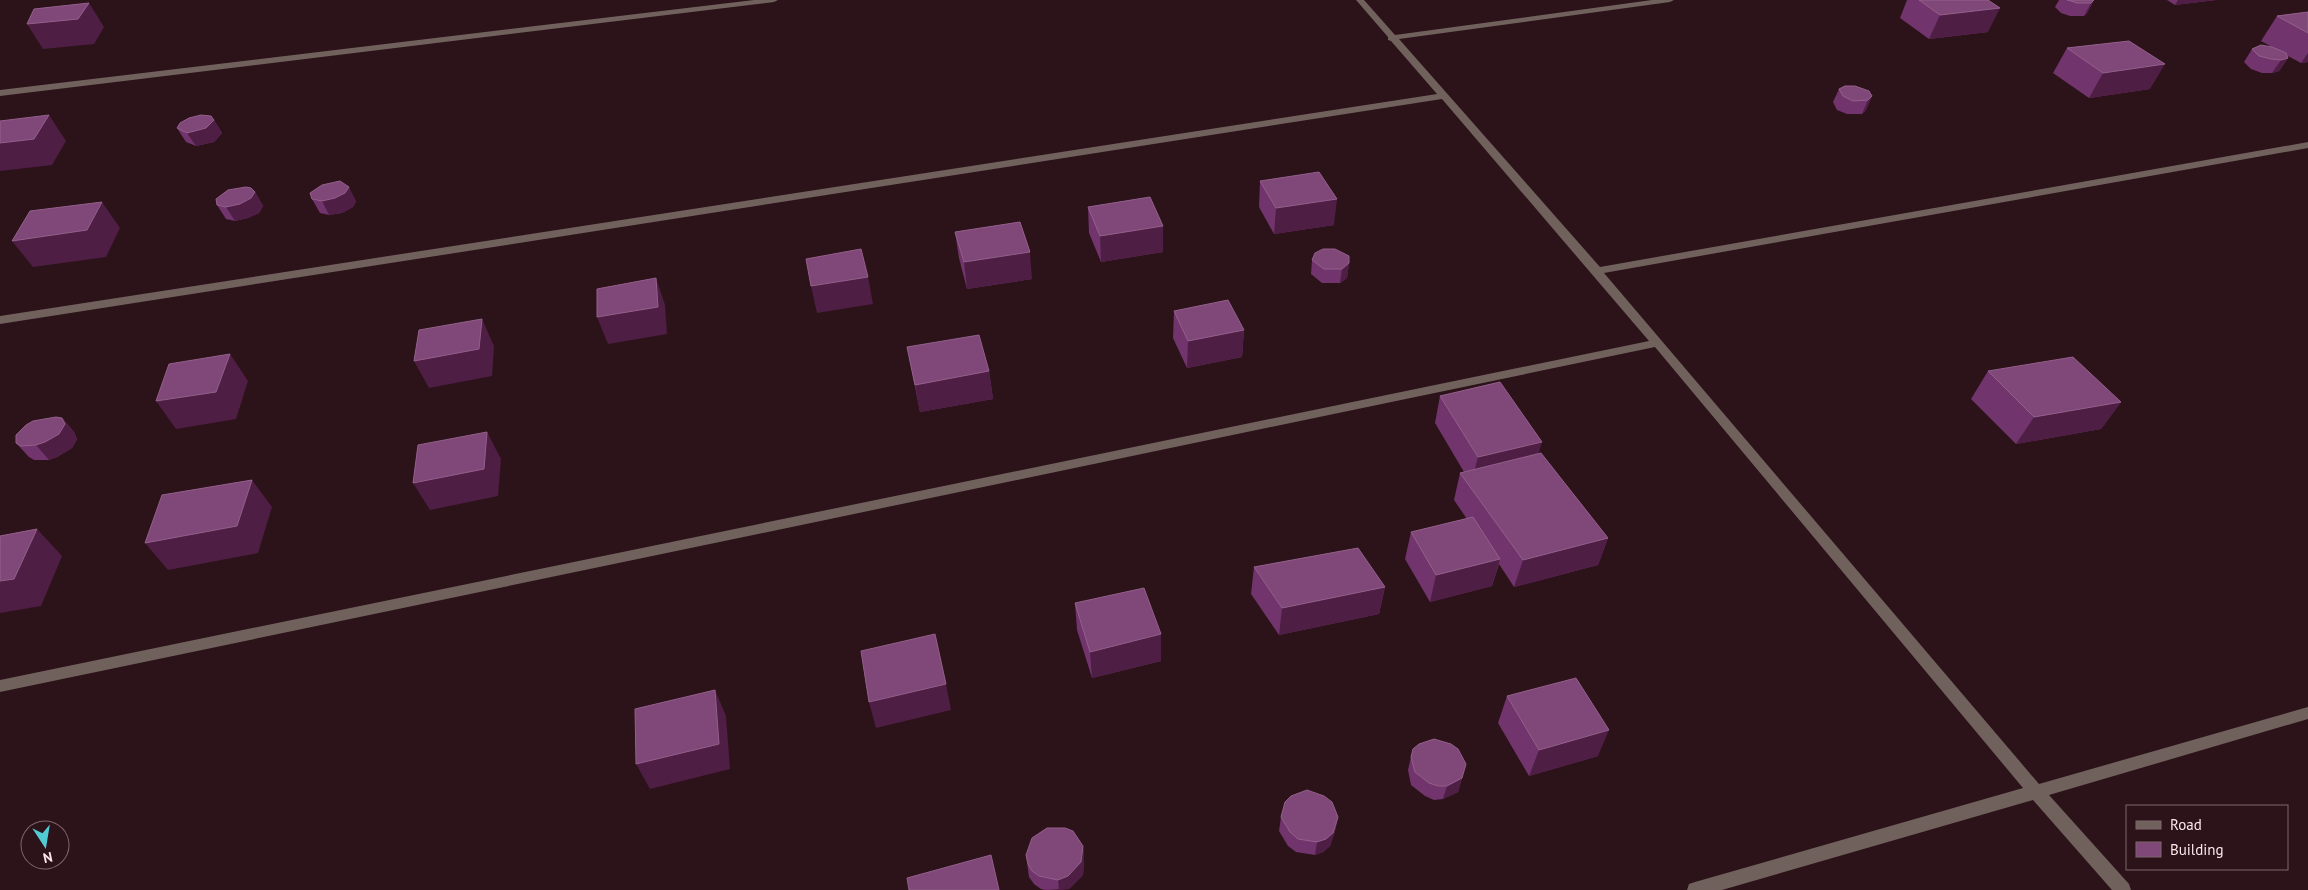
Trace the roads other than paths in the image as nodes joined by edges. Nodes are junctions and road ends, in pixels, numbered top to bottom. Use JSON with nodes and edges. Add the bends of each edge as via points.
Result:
{"nodes":[{"id":1,"x":774,"y":0,"type":"edge"},
{"id":2,"x":1360,"y":0,"type":"edge"},
{"id":3,"x":1670,"y":0,"type":"edge"},
{"id":4,"x":1391,"y":38,"type":"junction"},
{"id":5,"x":0,"y":93,"type":"edge"},
{"id":6,"x":1443,"y":96,"type":"junction"},
{"id":7,"x":2308,"y":146,"type":"edge"},
{"id":8,"x":1597,"y":271,"type":"junction"},
{"id":9,"x":0,"y":320,"type":"edge"},
{"id":10,"x":1657,"y":343,"type":"junction"},
{"id":11,"x":0,"y":686,"type":"edge"},
{"id":12,"x":2308,"y":713,"type":"edge"},
{"id":13,"x":2034,"y":790,"type":"junction"},
{"id":14,"x":1695,"y":890,"type":"edge"},
{"id":15,"x":2123,"y":890,"type":"edge"}],
"edges":[{"from":1,"to":5,"type":"street"},
{"from":2,"to":4,"type":"street"},
{"from":3,"to":4,"type":"street"},
{"from":4,"to":6,"type":"street"},
{"from":6,"to":8,"type":"street"},
{"from":6,"to":9,"type":"street"},
{"from":7,"to":8,"type":"street"},
{"from":8,"to":10,"type":"street"},
{"from":10,"to":11,"type":"street"},
{"from":10,"to":13,"type":"street"},
{"from":12,"to":13,"type":"street"},
{"from":13,"to":14,"type":"street"},
{"from":13,"to":15,"type":"street"}]}
